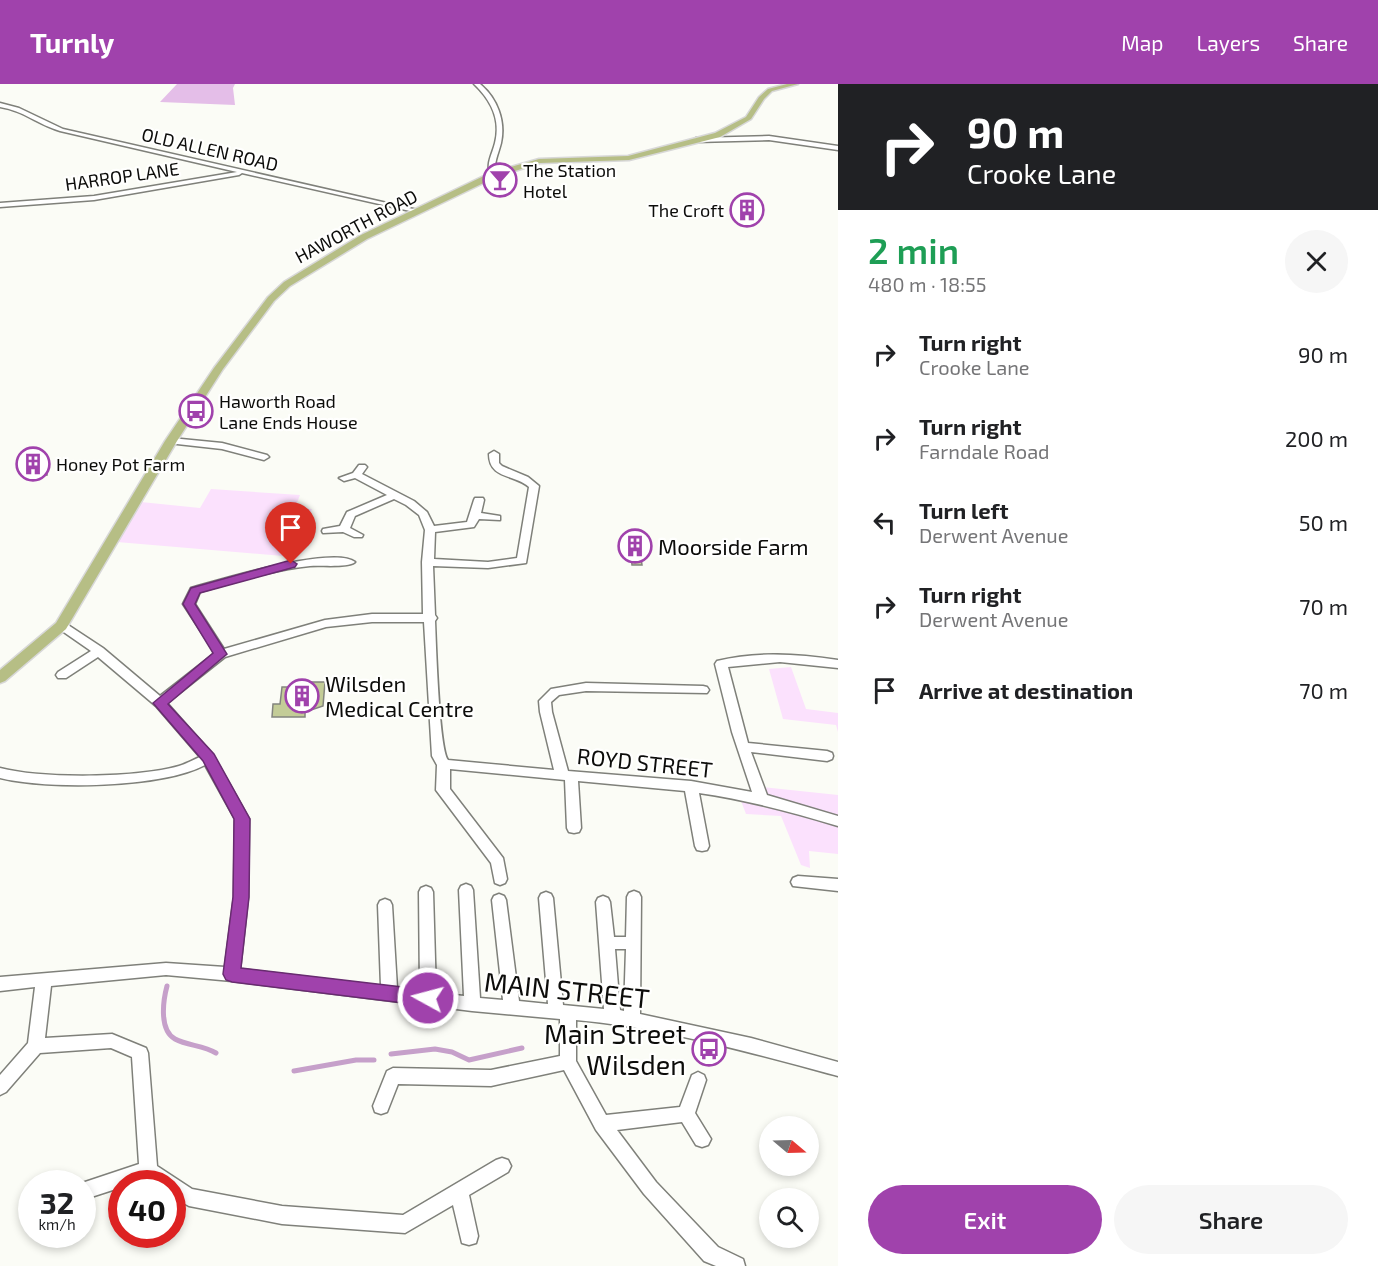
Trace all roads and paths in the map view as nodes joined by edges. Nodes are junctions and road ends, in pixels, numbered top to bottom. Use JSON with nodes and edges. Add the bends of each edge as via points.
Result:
{"nodes":[{"id":1,"x":477,"y":84,"type":"edge"},
{"id":2,"x":795,"y":84,"type":"edge"},
{"id":3,"x":0,"y":105,"type":"edge"},
{"id":4,"x":690,"y":140,"type":"junction"},
{"id":5,"x":838,"y":148,"type":"edge"},
{"id":6,"x":247,"y":172,"type":"junction"},
{"id":7,"x":493,"y":175,"type":"junction"},
{"id":8,"x":0,"y":206,"type":"edge"},
{"id":9,"x":419,"y":211,"type":"junction"},
{"id":10,"x":171,"y":441,"type":"junction"},
{"id":11,"x":494,"y":454,"type":"dead end"},
{"id":12,"x":264,"y":458,"type":"dead end"},
{"id":13,"x":354,"y":474,"type":"dead end"},
{"id":14,"x":395,"y":495,"type":"junction"},
{"id":15,"x":480,"y":500,"type":"dead end"},
{"id":16,"x":475,"y":516,"type":"junction"},
{"id":17,"x":496,"y":518,"type":"dead end"},
{"id":18,"x":344,"y":529,"type":"junction"},
{"id":19,"x":430,"y":530,"type":"junction"},
{"id":20,"x":327,"y":531,"type":"dead end"},
{"id":21,"x":358,"y":535,"type":"dead end"},
{"id":22,"x":350,"y":562,"type":"dead end"},
{"id":23,"x":427,"y":562,"type":"junction"},
{"id":24,"x":430,"y":618,"type":"junction"},
{"id":25,"x":61,"y":626,"type":"junction"},
{"id":26,"x":99,"y":651,"type":"junction"},
{"id":27,"x":221,"y":654,"type":"junction"},
{"id":28,"x":838,"y":664,"type":"edge"},
{"id":29,"x":62,"y":675,"type":"dead end"},
{"id":30,"x":0,"y":678,"type":"edge"},
{"id":31,"x":703,"y":690,"type":"dead end"},
{"id":32,"x":160,"y":703,"type":"junction"},
{"id":33,"x":745,"y":747,"type":"junction"},
{"id":34,"x":827,"y":756,"type":"dead end"},
{"id":35,"x":208,"y":758,"type":"junction"},
{"id":36,"x":444,"y":764,"type":"junction"},
{"id":37,"x":0,"y":773,"type":"edge"},
{"id":38,"x":566,"y":775,"type":"junction"},
{"id":39,"x":691,"y":786,"type":"junction"},
{"id":40,"x":761,"y":798,"type":"junction"},
{"id":41,"x":838,"y":821,"type":"edge"},
{"id":42,"x":574,"y":828,"type":"dead end"},
{"id":43,"x":702,"y":846,"type":"dead end"},
{"id":44,"x":500,"y":879,"type":"dead end"},
{"id":45,"x":798,"y":882,"type":"dead end"},
{"id":46,"x":838,"y":885,"type":"edge"},
{"id":47,"x":466,"y":890,"type":"dead end"},
{"id":48,"x":426,"y":892,"type":"dead end"},
{"id":49,"x":634,"y":897,"type":"dead end"},
{"id":50,"x":546,"y":898,"type":"dead end"},
{"id":51,"x":499,"y":900,"type":"dead end"},
{"id":52,"x":603,"y":902,"type":"dead end"},
{"id":53,"x":386,"y":905,"type":"dead end"},
{"id":54,"x":606,"y":943,"type":"junction"},
{"id":55,"x":633,"y":943,"type":"junction"},
{"id":56,"x":232,"y":974,"type":"junction"},
{"id":57,"x":44,"y":980,"type":"junction"},
{"id":58,"x":0,"y":984,"type":"edge"},
{"id":59,"x":389,"y":993,"type":"junction"},
{"id":60,"x":428,"y":998,"type":"junction"},
{"id":61,"x":472,"y":1004,"type":"junction"},
{"id":62,"x":512,"y":1007,"type":"junction"},
{"id":63,"x":562,"y":1011,"type":"junction"},
{"id":64,"x":613,"y":1016,"type":"junction"},
{"id":65,"x":633,"y":1019,"type":"junction"},
{"id":66,"x":36,"y":1046,"type":"junction"},
{"id":67,"x":568,"y":1062,"type":"junction"},
{"id":68,"x":838,"y":1069,"type":"edge"},
{"id":69,"x":698,"y":1080,"type":"dead end"},
{"id":70,"x":0,"y":1087,"type":"edge"},
{"id":71,"x":381,"y":1106,"type":"dead end"},
{"id":72,"x":686,"y":1114,"type":"junction"},
{"id":73,"x":602,"y":1124,"type":"junction"},
{"id":74,"x":702,"y":1139,"type":"dead end"},
{"id":75,"x":502,"y":1166,"type":"dead end"},
{"id":76,"x":148,"y":1170,"type":"edge"},
{"id":77,"x":460,"y":1193,"type":"junction"},
{"id":78,"x":186,"y":1195,"type":"edge"},
{"id":79,"x":469,"y":1236,"type":"dead end"},
{"id":80,"x":736,"y":1266,"type":"edge"}],
"edges":[{"from":1,"to":7,"type":"street","via":[[489,93],[498,120]]},
{"from":2,"to":4,"type":"main road","name":"HAWORTH ROAD","via":[[770,90],[749,118],[717,135]]},
{"from":3,"to":6,"type":"street","name":"OLD ALLEN ROAD","via":[[22,110],[50,127]]},
{"from":4,"to":5,"type":"street","via":[[769,138]]},
{"from":4,"to":7,"type":"main road","name":"HAWORTH ROAD","via":[[629,158],[539,161]]},
{"from":6,"to":8,"type":"street","name":"HARROP LANE","via":[[94,198]]},
{"from":6,"to":9,"type":"street","name":"OLD ALLEN ROAD"},
{"from":7,"to":9,"type":"main road","name":"HAWORTH ROAD"},
{"from":9,"to":10,"type":"main road","name":"HAWORTH ROAD","via":[[363,237],[287,284],[240,339]]},
{"from":10,"to":12,"type":"street","via":[[222,446]]},
{"from":10,"to":25,"type":"main road","name":"HAWORTH ROAD"},
{"from":11,"to":23,"type":"street","via":[[497,469],[534,486],[522,561],[489,565]]},
{"from":13,"to":14,"type":"street"},
{"from":14,"to":18,"type":"street","via":[[351,514]]},
{"from":14,"to":19,"type":"street","via":[[423,514]]},
{"from":15,"to":16,"type":"street"},
{"from":16,"to":17,"type":"street"},
{"from":16,"to":19,"type":"street","via":[[466,526]]},
{"from":18,"to":20,"type":"street"},
{"from":18,"to":21,"type":"street"},
{"from":19,"to":23,"type":"street"},
{"from":22,"to":27,"type":"street","via":[[291,564],[195,590],[189,604]]},
{"from":23,"to":24,"type":"street"},
{"from":24,"to":27,"type":"street","via":[[372,618],[325,624]]},
{"from":24,"to":36,"type":"street","via":[[438,756]]},
{"from":25,"to":26,"type":"street"},
{"from":25,"to":30,"type":"main road","name":"HAWORTH ROAD"},
{"from":26,"to":29,"type":"street"},
{"from":26,"to":32,"type":"street"},
{"from":27,"to":32,"type":"street"},
{"from":28,"to":33,"type":"street","via":[[794,658],[721,664]]},
{"from":31,"to":38,"type":"street","via":[[586,687],[555,692],[545,701],[546,712]]},
{"from":32,"to":35,"type":"street"},
{"from":33,"to":34,"type":"street"},
{"from":33,"to":40,"type":"street","via":[[748,768]]},
{"from":35,"to":37,"type":"street","via":[[182,771],[89,781]]},
{"from":35,"to":56,"type":"street","via":[[242,819],[241,897]]},
{"from":36,"to":38,"type":"street","name":"ROYD STREET"},
{"from":36,"to":44,"type":"street","via":[[443,790],[498,862]]},
{"from":38,"to":39,"type":"street","name":"ROYD STREET"},
{"from":38,"to":42,"type":"street"},
{"from":39,"to":40,"type":"street","name":"ROYD STREET"},
{"from":39,"to":43,"type":"street"},
{"from":40,"to":41,"type":"street","name":"ROYD STREET","via":[[805,808]]},
{"from":45,"to":46,"type":"street"},
{"from":47,"to":61,"type":"street"},
{"from":48,"to":60,"type":"street"},
{"from":49,"to":55,"type":"street"},
{"from":50,"to":63,"type":"street"},
{"from":51,"to":62,"type":"street"},
{"from":52,"to":54,"type":"street"},
{"from":53,"to":59,"type":"street"},
{"from":54,"to":55,"type":"street"},
{"from":54,"to":64,"type":"street"},
{"from":55,"to":65,"type":"street"},
{"from":56,"to":57,"type":"street","name":"MAIN STREET","via":[[166,969]]},
{"from":56,"to":59,"type":"street","name":"MAIN STREET"},
{"from":57,"to":58,"type":"street","name":"MAIN STREET"},
{"from":57,"to":66,"type":"street"},
{"from":59,"to":60,"type":"street","name":"MAIN STREET"},
{"from":60,"to":61,"type":"street","name":"MAIN STREET"},
{"from":61,"to":62,"type":"street","name":"MAIN STREET"},
{"from":62,"to":63,"type":"street","name":"MAIN STREET"},
{"from":63,"to":64,"type":"street","name":"MAIN STREET"},
{"from":63,"to":67,"type":"street"},
{"from":64,"to":65,"type":"street","name":"MAIN STREET"},
{"from":65,"to":68,"type":"street","name":"MAIN STREET"},
{"from":66,"to":70,"type":"street"},
{"from":66,"to":76,"type":"street","via":[[112,1041],[140,1053]]},
{"from":67,"to":71,"type":"street","via":[[490,1078],[393,1076]]},
{"from":67,"to":73,"type":"street"},
{"from":69,"to":72,"type":"street"},
{"from":72,"to":73,"type":"street"},
{"from":72,"to":74,"type":"street"},
{"from":73,"to":80,"type":"street","via":[[651,1188],[711,1254]]},
{"from":75,"to":77,"type":"street"},
{"from":77,"to":78,"type":"street","via":[[405,1224],[282,1215]]},
{"from":77,"to":79,"type":"street"}]}
